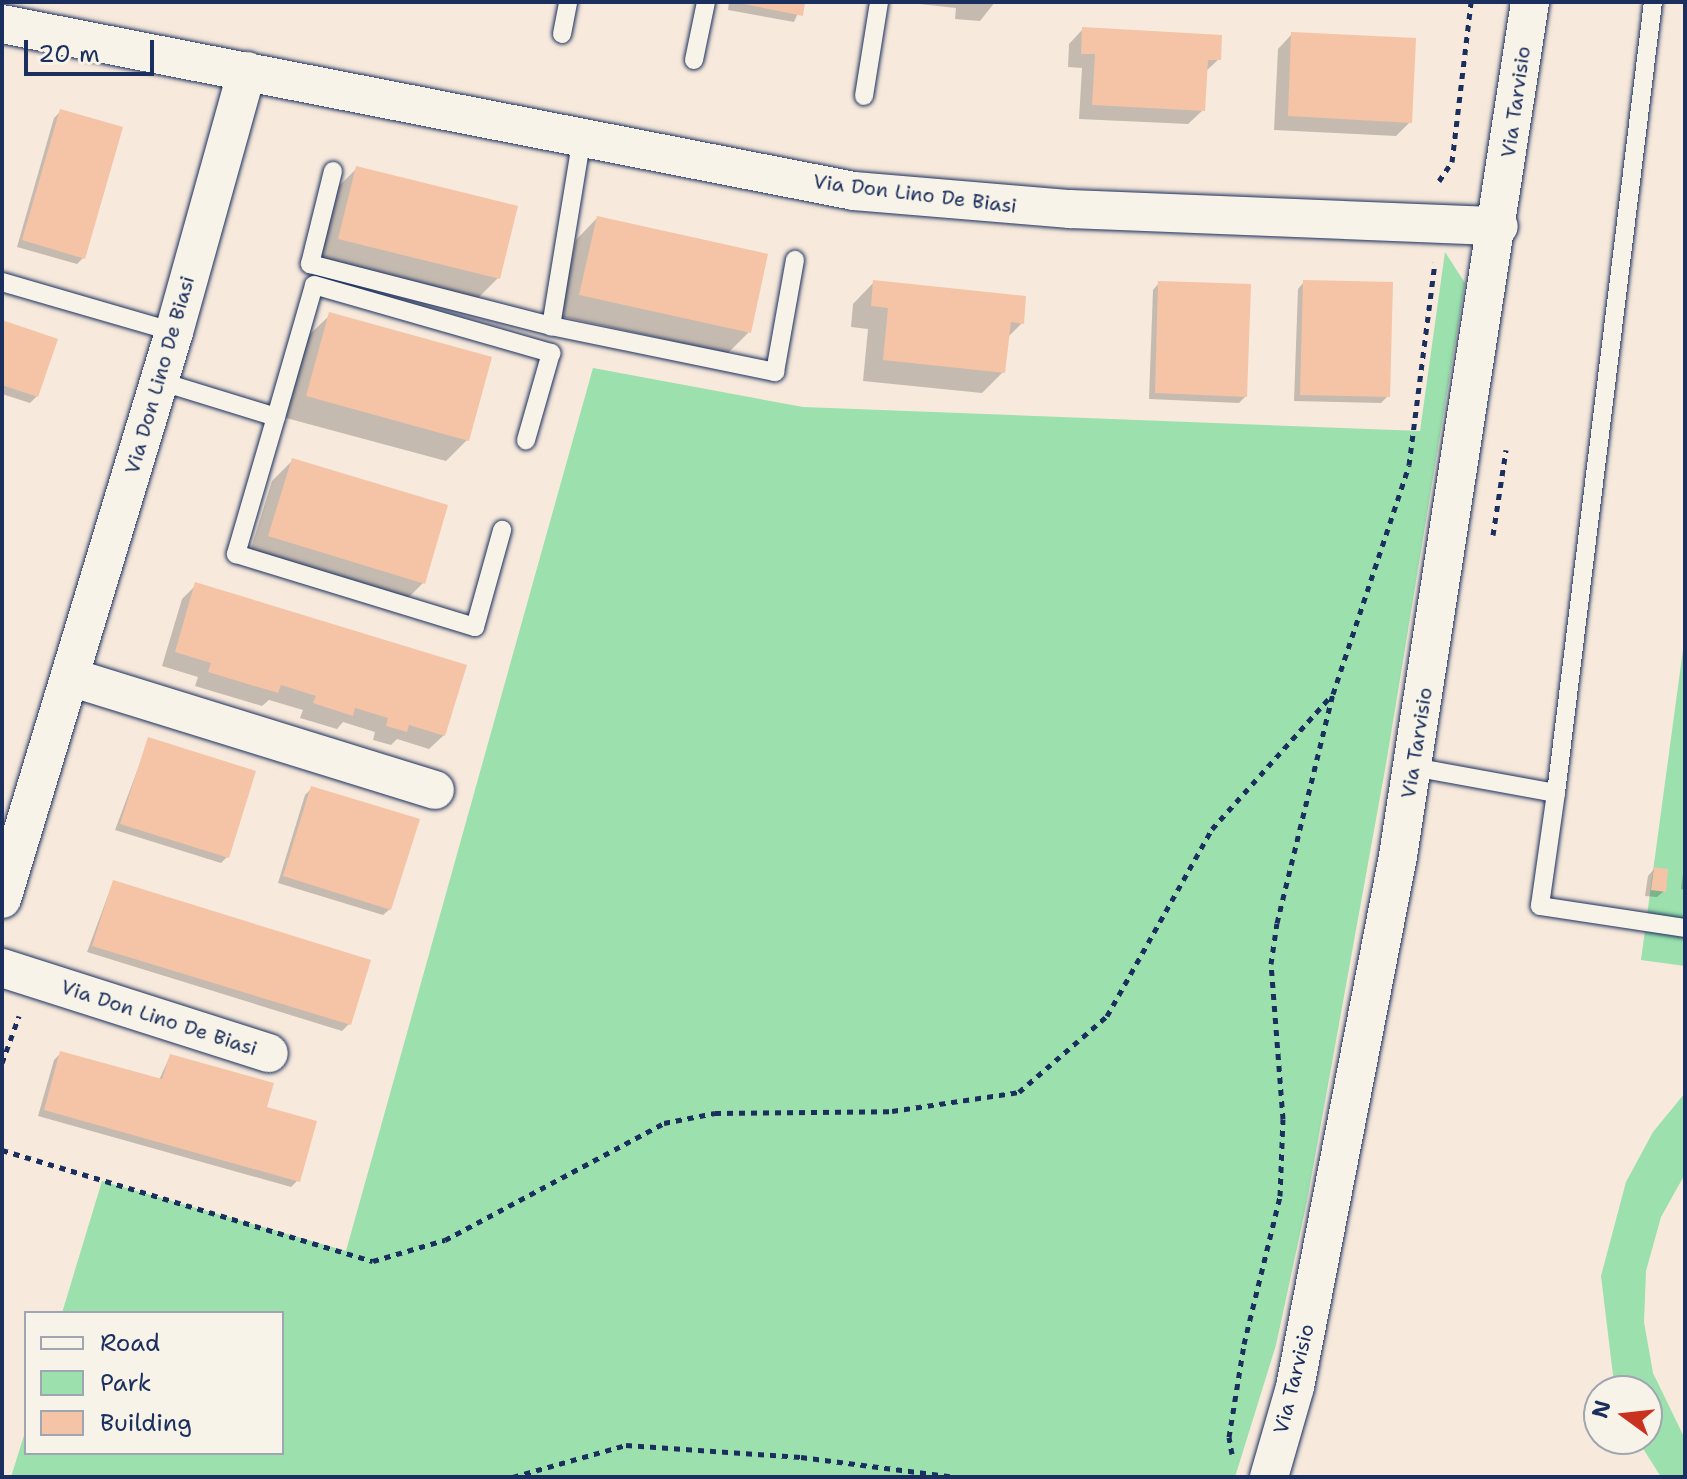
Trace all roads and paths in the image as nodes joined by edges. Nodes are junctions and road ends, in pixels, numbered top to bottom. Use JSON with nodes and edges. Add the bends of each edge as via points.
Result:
{"nodes":[{"id":1,"x":568,"y":2,"type":"edge"},
{"id":2,"x":706,"y":2,"type":"edge"},
{"id":3,"x":879,"y":2,"type":"edge"},
{"id":4,"x":1471,"y":2,"type":"edge"},
{"id":5,"x":1530,"y":2,"type":"edge"},
{"id":6,"x":1653,"y":2,"type":"edge"},
{"id":7,"x":2,"y":24,"type":"edge"},
{"id":8,"x":562,"y":34,"type":"dead end"},
{"id":9,"x":694,"y":60,"type":"dead end"},
{"id":10,"x":247,"y":71,"type":"junction"},
{"id":11,"x":864,"y":96,"type":"dead end"},
{"id":12,"x":582,"y":137,"type":"junction"},
{"id":13,"x":333,"y":171,"type":"dead end"},
{"id":14,"x":1424,"y":181,"type":"dead end"},
{"id":15,"x":1499,"y":226,"type":"junction"},
{"id":16,"x":1436,"y":249,"type":"dead end"},
{"id":17,"x":795,"y":260,"type":"dead end"},
{"id":18,"x":2,"y":282,"type":"edge"},
{"id":19,"x":551,"y":326,"type":"junction"},
{"id":20,"x":174,"y":332,"type":"junction"},
{"id":21,"x":159,"y":381,"type":"junction"},
{"id":22,"x":276,"y":417,"type":"junction"},
{"id":23,"x":526,"y":440,"type":"dead end"},
{"id":24,"x":502,"y":530,"type":"dead end"},
{"id":25,"x":70,"y":677,"type":"junction"},
{"id":26,"x":1333,"y":694,"type":"junction"},
{"id":27,"x":1413,"y":767,"type":"junction"},
{"id":28,"x":435,"y":790,"type":"dead end"},
{"id":29,"x":1556,"y":793,"type":"junction"},
{"id":30,"x":2,"y":899,"type":"edge"},
{"id":31,"x":1685,"y":928,"type":"edge"},
{"id":32,"x":18,"y":973,"type":"edge"},
{"id":33,"x":269,"y":1053,"type":"dead end"},
{"id":34,"x":2,"y":1063,"type":"edge"},
{"id":35,"x":2,"y":1150,"type":"edge"},
{"id":36,"x":1233,"y":1458,"type":"dead end"},
{"id":37,"x":513,"y":1477,"type":"edge"},
{"id":38,"x":954,"y":1477,"type":"edge"},
{"id":39,"x":1269,"y":1477,"type":"edge"}],
"edges":[{"from":1,"to":8,"type":"lane"},
{"from":2,"to":9,"type":"lane"},
{"from":3,"to":11,"type":"lane"},
{"from":4,"to":14,"type":"path","via":[[1452,162],[1437,182]]},
{"from":5,"to":15,"type":"street","name":"Via Tarvisio"},
{"from":6,"to":29,"type":"lane"},
{"from":7,"to":10,"type":"street","name":"Via Don Lino De Biasi"},
{"from":10,"to":12,"type":"street","name":"Via Don Lino De Biasi"},
{"from":10,"to":20,"type":"street","name":"Via Don Lino De Biasi"},
{"from":12,"to":15,"type":"street","name":"Via Don Lino De Biasi","via":[[854,191],[922,198]]},
{"from":12,"to":19,"type":"lane"},
{"from":13,"to":19,"type":"lane","via":[[310,264]]},
{"from":15,"to":27,"type":"street","name":"Via Tarvisio"},
{"from":16,"to":26,"type":"path","via":[[1409,465]]},
{"from":17,"to":19,"type":"lane","via":[[775,372]]},
{"from":18,"to":20,"type":"lane"},
{"from":20,"to":21,"type":"street","name":"Via Don Lino De Biasi"},
{"from":21,"to":22,"type":"lane"},
{"from":21,"to":25,"type":"street","name":"Via Don Lino De Biasi"},
{"from":22,"to":23,"type":"lane","via":[[314,285],[551,353]]},
{"from":22,"to":24,"type":"lane","via":[[236,554],[475,627]]},
{"from":25,"to":28,"type":"street"},
{"from":25,"to":30,"type":"street","name":"Via Don Lino De Biasi"},
{"from":26,"to":35,"type":"path","via":[[1212,829],[1107,1016],[1019,1092],[892,1111],[715,1113],[664,1123],[445,1240],[373,1261]]},
{"from":26,"to":36,"type":"path","via":[[1271,964],[1283,1119],[1280,1196],[1244,1344],[1229,1437]]},
{"from":27,"to":29,"type":"lane"},
{"from":27,"to":39,"type":"street","name":"Via Tarvisio","via":[[1298,1372]]},
{"from":29,"to":31,"type":"lane","via":[[1540,906]]},
{"from":32,"to":33,"type":"street","name":"Via Don Lino De Biasi"},
{"from":32,"to":34,"type":"path"},
{"from":37,"to":38,"type":"path","via":[[626,1445],[801,1457]]}]}
